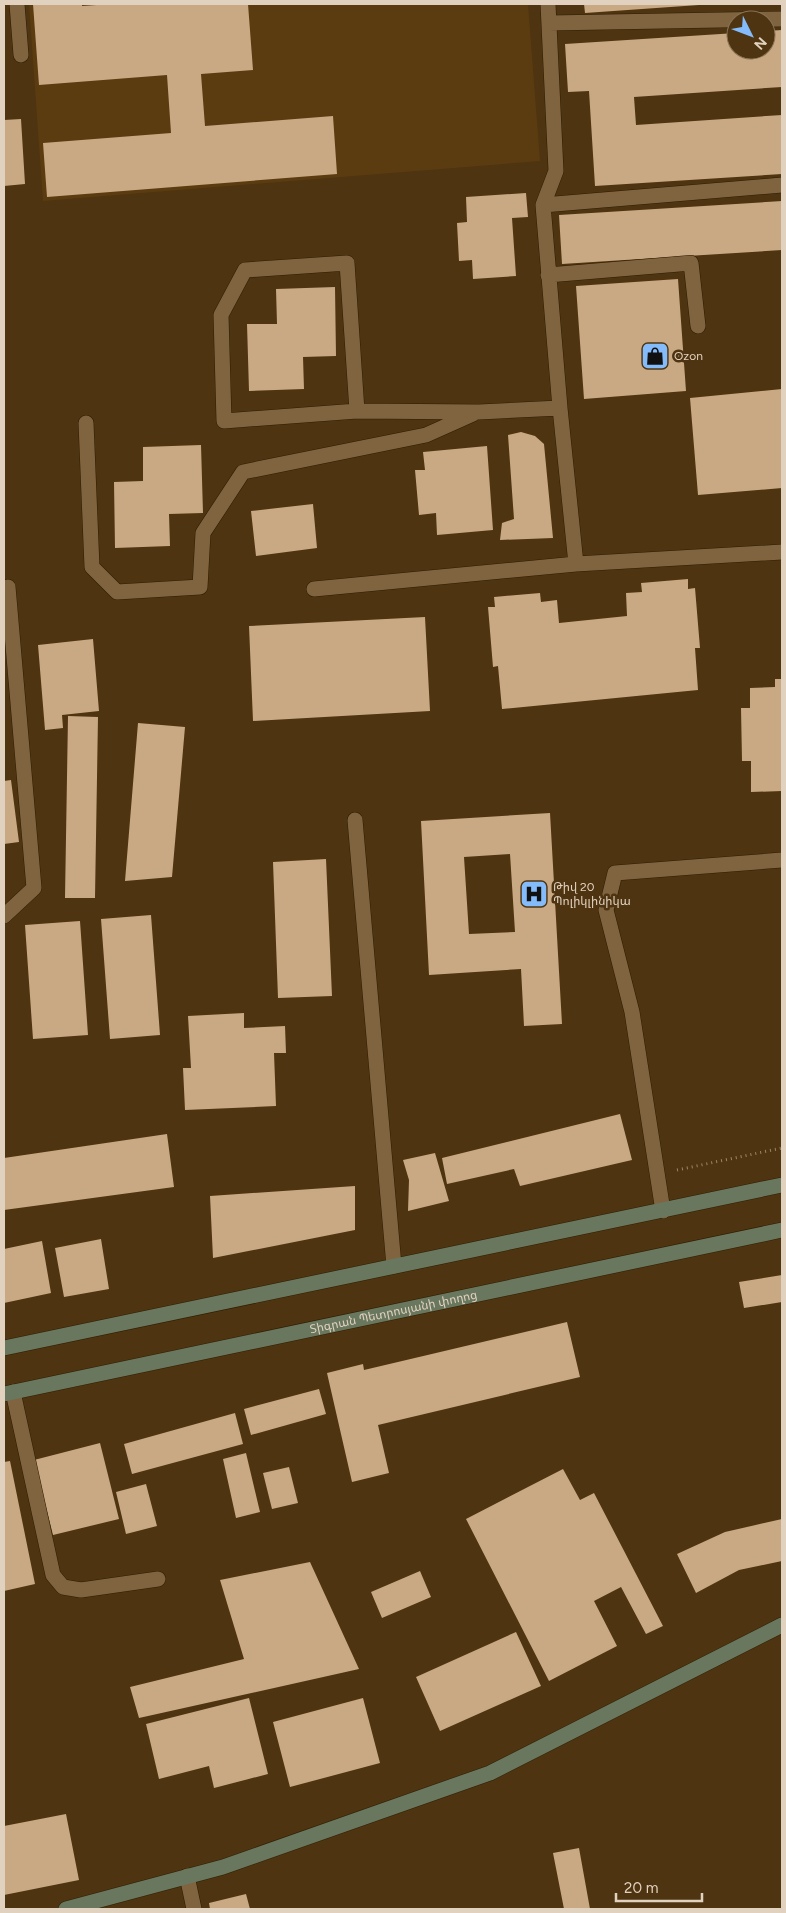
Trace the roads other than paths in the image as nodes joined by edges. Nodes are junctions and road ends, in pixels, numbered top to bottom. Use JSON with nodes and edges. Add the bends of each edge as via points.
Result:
{"nodes":[{"id":1,"x":17,"y":4,"type":"edge"},
{"id":2,"x":548,"y":4,"type":"edge"},
{"id":3,"x":782,"y":19,"type":"edge"},
{"id":4,"x":549,"y":23,"type":"junction"},
{"id":5,"x":21,"y":55,"type":"dead end"},
{"id":6,"x":782,"y":185,"type":"edge"},
{"id":7,"x":543,"y":205,"type":"junction"},
{"id":8,"x":548,"y":275,"type":"junction"},
{"id":9,"x":698,"y":326,"type":"dead end"},
{"id":10,"x":560,"y":408,"type":"junction"},
{"id":11,"x":357,"y":411,"type":"junction"},
{"id":12,"x":479,"y":412,"type":"junction"},
{"id":13,"x":86,"y":423,"type":"dead end"},
{"id":14,"x":782,"y":552,"type":"edge"},
{"id":15,"x":576,"y":564,"type":"junction"},
{"id":16,"x":8,"y":587,"type":"dead end"},
{"id":17,"x":314,"y":589,"type":"dead end"},
{"id":18,"x":355,"y":820,"type":"dead end"},
{"id":19,"x":782,"y":860,"type":"edge"},
{"id":20,"x":4,"y":916,"type":"edge"},
{"id":21,"x":782,"y":1185,"type":"edge"},
{"id":22,"x":663,"y":1210,"type":"junction"},
{"id":23,"x":782,"y":1230,"type":"edge"},
{"id":24,"x":394,"y":1266,"type":"junction"},
{"id":25,"x":4,"y":1348,"type":"edge"},
{"id":26,"x":8,"y":1393,"type":"edge"},
{"id":27,"x":158,"y":1579,"type":"dead end"},
{"id":28,"x":782,"y":1624,"type":"edge"},
{"id":29,"x":187,"y":1876,"type":"junction"},
{"id":30,"x":66,"y":1909,"type":"edge"},
{"id":31,"x":194,"y":1909,"type":"edge"}],
"edges":[{"from":1,"to":5,"type":"lane"},
{"from":2,"to":4,"type":"lane"},
{"from":3,"to":4,"type":"lane"},
{"from":4,"to":7,"type":"lane","via":[[556,171]]},
{"from":6,"to":7,"type":"lane"},
{"from":7,"to":8,"type":"lane"},
{"from":8,"to":9,"type":"lane","via":[[690,263]]},
{"from":8,"to":10,"type":"lane"},
{"from":10,"to":12,"type":"lane"},
{"from":10,"to":15,"type":"lane"},
{"from":11,"to":11,"type":"lane","via":[[224,421],[221,315],[245,270],[347,263]]},
{"from":11,"to":12,"type":"lane"},
{"from":12,"to":13,"type":"lane","via":[[426,436],[243,472],[203,533],[200,587],[117,592],[92,567]]},
{"from":14,"to":15,"type":"lane"},
{"from":15,"to":17,"type":"lane"},
{"from":16,"to":20,"type":"lane","via":[[34,888]]},
{"from":18,"to":24,"type":"lane"},
{"from":19,"to":22,"type":"lane","via":[[615,873],[606,910],[632,1012]]},
{"from":21,"to":22,"type":"main road"},
{"from":22,"to":24,"type":"main road"},
{"from":23,"to":26,"type":"main road","name":"Տիգրան Պետրոսյանի փողոց"},
{"from":24,"to":25,"type":"main road"},
{"from":26,"to":27,"type":"lane","via":[[53,1575],[63,1587],[82,1590]]},
{"from":28,"to":29,"type":"main road","via":[[490,1773],[223,1867]]},
{"from":29,"to":30,"type":"main road"},
{"from":29,"to":31,"type":"lane"}]}
